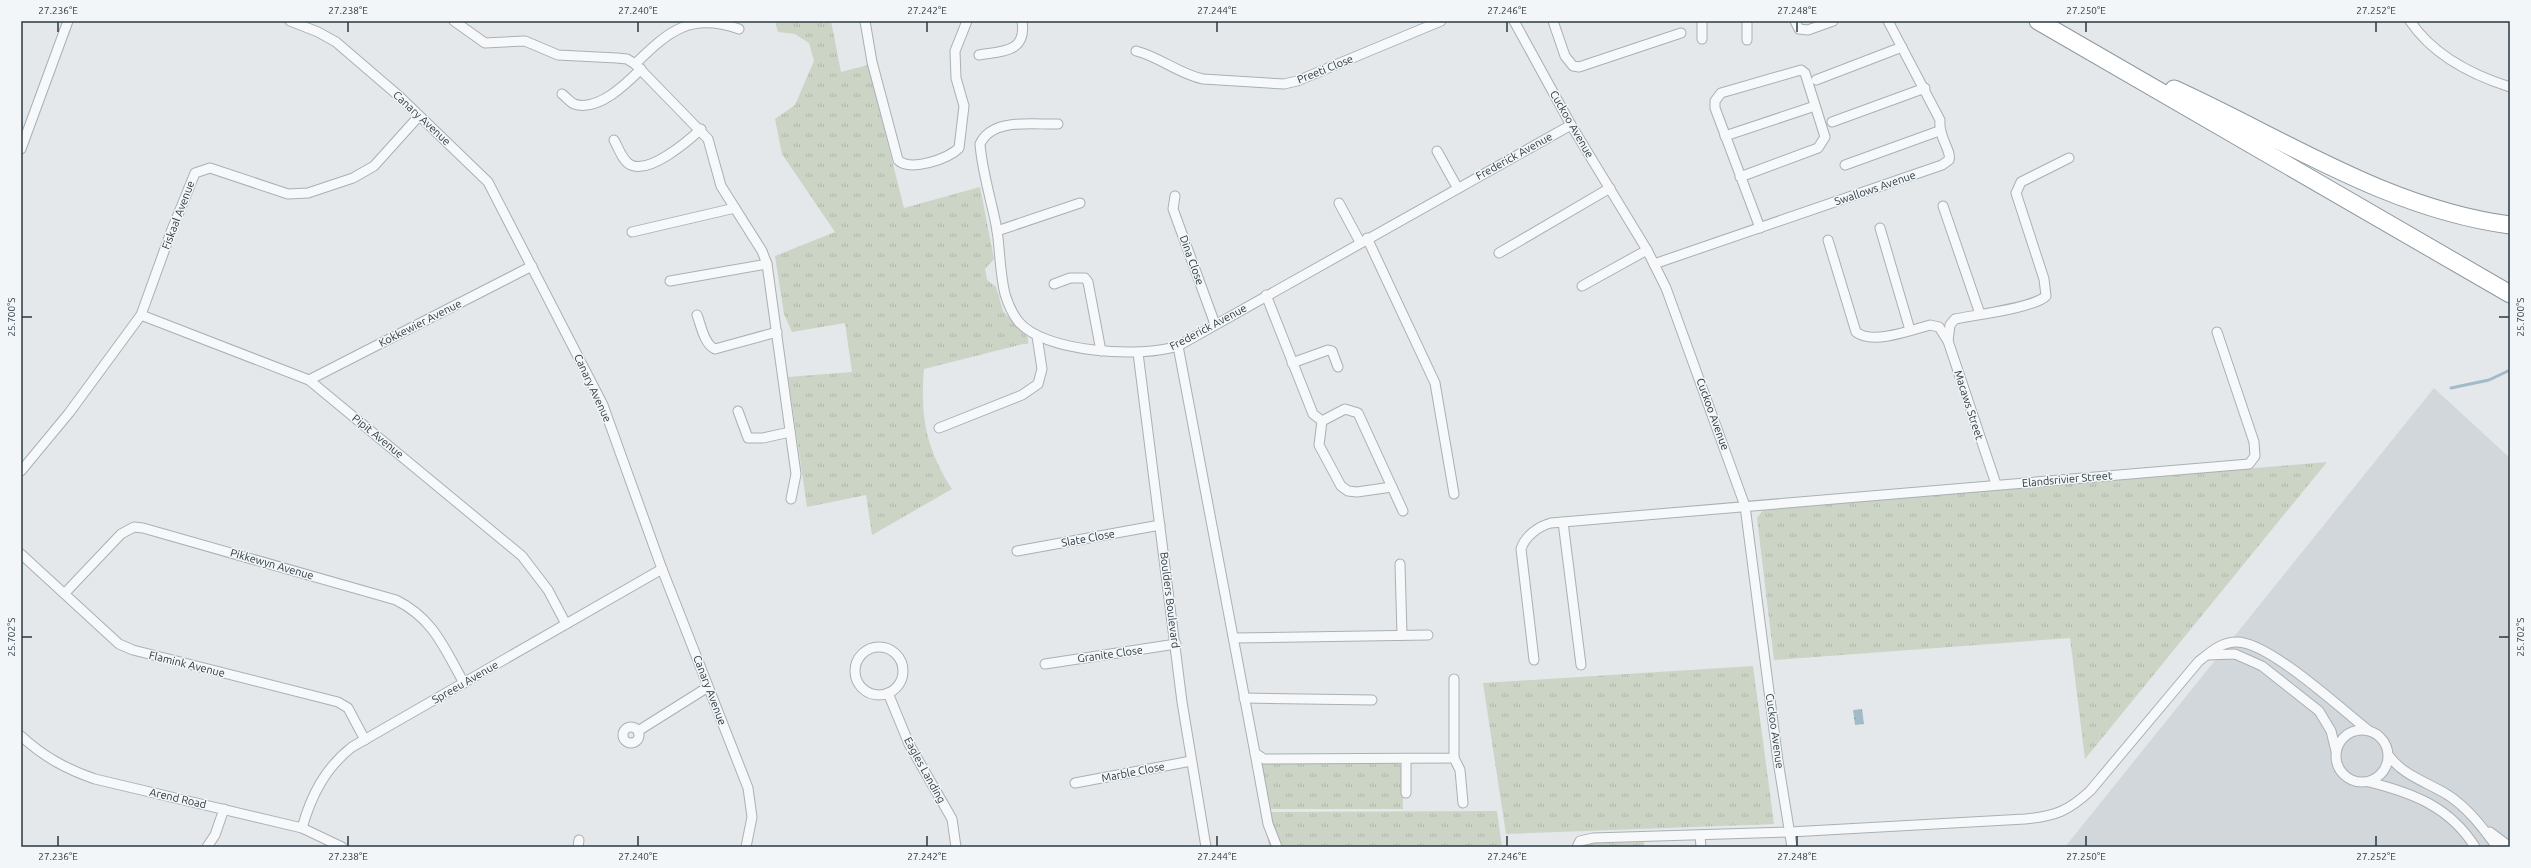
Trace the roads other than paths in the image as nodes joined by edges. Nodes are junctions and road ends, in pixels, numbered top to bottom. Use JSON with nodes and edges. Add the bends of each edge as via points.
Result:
{"nodes":[{"id":1,"x":68,"y":21,"type":"edge"},
{"id":2,"x":290,"y":21,"type":"edge"},
{"id":3,"x":454,"y":21,"type":"edge"},
{"id":4,"x":865,"y":21,"type":"edge"},
{"id":5,"x":967,"y":21,"type":"edge"},
{"id":6,"x":1022,"y":21,"type":"edge"},
{"id":7,"x":1441,"y":21,"type":"edge"},
{"id":8,"x":1514,"y":21,"type":"edge"},
{"id":9,"x":1553,"y":21,"type":"edge"},
{"id":10,"x":1702,"y":21,"type":"edge"},
{"id":11,"x":1747,"y":21,"type":"edge"},
{"id":12,"x":1795,"y":21,"type":"edge"},
{"id":13,"x":1833,"y":21,"type":"edge"},
{"id":14,"x":1888,"y":21,"type":"edge"},
{"id":15,"x":2038,"y":21,"type":"edge"},
{"id":16,"x":2410,"y":21,"type":"edge"},
{"id":17,"x":715,"y":22,"type":"edge"},
{"id":18,"x":738,"y":29,"type":"dead end"},
{"id":19,"x":1681,"y":33,"type":"dead end"},
{"id":20,"x":1702,"y":39,"type":"dead end"},
{"id":21,"x":1747,"y":40,"type":"dead end"},
{"id":22,"x":1902,"y":47,"type":"junction"},
{"id":23,"x":1136,"y":51,"type":"dead end"},
{"id":24,"x":979,"y":55,"type":"dead end"},
{"id":25,"x":2104,"y":58,"type":"junction"},
{"id":26,"x":638,"y":66,"type":"junction"},
{"id":27,"x":1816,"y":80,"type":"dead end"},
{"id":28,"x":2510,"y":87,"type":"edge"},
{"id":29,"x":1925,"y":88,"type":"junction"},
{"id":30,"x":562,"y":94,"type":"dead end"},
{"id":31,"x":1815,"y":106,"type":"junction"},
{"id":32,"x":419,"y":116,"type":"junction"},
{"id":33,"x":1832,"y":122,"type":"dead end"},
{"id":34,"x":1058,"y":124,"type":"dead end"},
{"id":35,"x":1571,"y":124,"type":"junction"},
{"id":36,"x":701,"y":129,"type":"junction"},
{"id":37,"x":1939,"y":131,"type":"junction"},
{"id":38,"x":1725,"y":136,"type":"junction"},
{"id":39,"x":614,"y":140,"type":"dead end"},
{"id":40,"x":21,"y":149,"type":"edge"},
{"id":41,"x":1436,"y":151,"type":"dead end"},
{"id":42,"x":2069,"y":158,"type":"dead end"},
{"id":43,"x":1845,"y":166,"type":"dead end"},
{"id":44,"x":1740,"y":177,"type":"junction"},
{"id":45,"x":1457,"y":187,"type":"junction"},
{"id":46,"x":1610,"y":188,"type":"junction"},
{"id":47,"x":1175,"y":196,"type":"dead end"},
{"id":48,"x":1080,"y":203,"type":"dead end"},
{"id":49,"x":1339,"y":203,"type":"dead end"},
{"id":50,"x":1943,"y":206,"type":"dead end"},
{"id":51,"x":735,"y":208,"type":"junction"},
{"id":52,"x":2510,"y":225,"type":"edge"},
{"id":53,"x":1760,"y":228,"type":"junction"},
{"id":54,"x":1880,"y":228,"type":"dead end"},
{"id":55,"x":997,"y":231,"type":"junction"},
{"id":56,"x":632,"y":232,"type":"dead end"},
{"id":57,"x":1364,"y":240,"type":"junction"},
{"id":58,"x":1828,"y":240,"type":"dead end"},
{"id":59,"x":1647,"y":250,"type":"junction"},
{"id":60,"x":1498,"y":253,"type":"dead end"},
{"id":61,"x":767,"y":264,"type":"junction"},
{"id":62,"x":1654,"y":264,"type":"junction"},
{"id":63,"x":532,"y":266,"type":"junction"},
{"id":64,"x":670,"y":281,"type":"dead end"},
{"id":65,"x":1054,"y":284,"type":"dead end"},
{"id":66,"x":1582,"y":286,"type":"dead end"},
{"id":67,"x":2510,"y":294,"type":"edge"},
{"id":68,"x":1266,"y":296,"type":"junction"},
{"id":69,"x":1980,"y":314,"type":"junction"},
{"id":70,"x":141,"y":315,"type":"junction"},
{"id":71,"x":696,"y":315,"type":"dead end"},
{"id":72,"x":1216,"y":324,"type":"junction"},
{"id":73,"x":1910,"y":330,"type":"junction"},
{"id":74,"x":777,"y":332,"type":"junction"},
{"id":75,"x":2217,"y":332,"type":"dead end"},
{"id":76,"x":1037,"y":336,"type":"junction"},
{"id":77,"x":1948,"y":341,"type":"junction"},
{"id":78,"x":1178,"y":346,"type":"junction"},
{"id":79,"x":1101,"y":351,"type":"junction"},
{"id":80,"x":1138,"y":353,"type":"junction"},
{"id":81,"x":1292,"y":363,"type":"junction"},
{"id":82,"x":1338,"y":367,"type":"dead end"},
{"id":83,"x":309,"y":380,"type":"junction"},
{"id":84,"x":738,"y":411,"type":"dead end"},
{"id":85,"x":1322,"y":421,"type":"junction"},
{"id":86,"x":939,"y":428,"type":"dead end"},
{"id":87,"x":790,"y":432,"type":"junction"},
{"id":88,"x":21,"y":471,"type":"edge"},
{"id":89,"x":1996,"y":484,"type":"junction"},
{"id":90,"x":1392,"y":488,"type":"junction"},
{"id":91,"x":1454,"y":494,"type":"dead end"},
{"id":92,"x":791,"y":499,"type":"dead end"},
{"id":93,"x":1745,"y":506,"type":"junction"},
{"id":94,"x":1403,"y":511,"type":"dead end"},
{"id":95,"x":1563,"y":522,"type":"junction"},
{"id":96,"x":1160,"y":525,"type":"junction"},
{"id":97,"x":1016,"y":551,"type":"dead end"},
{"id":98,"x":21,"y":554,"type":"edge"},
{"id":99,"x":1400,"y":564,"type":"dead end"},
{"id":100,"x":662,"y":569,"type":"junction"},
{"id":101,"x":66,"y":593,"type":"junction"},
{"id":102,"x":566,"y":624,"type":"junction"},
{"id":103,"x":1402,"y":635,"type":"junction"},
{"id":104,"x":1428,"y":635,"type":"dead end"},
{"id":105,"x":1234,"y":638,"type":"junction"},
{"id":106,"x":1176,"y":644,"type":"junction"},
{"id":107,"x":2207,"y":655,"type":"junction"},
{"id":108,"x":1534,"y":660,"type":"dead end"},
{"id":109,"x":1045,"y":664,"type":"dead end"},
{"id":110,"x":1581,"y":665,"type":"dead end"},
{"id":111,"x":1454,"y":679,"type":"dead end"},
{"id":112,"x":464,"y":683,"type":"junction"},
{"id":113,"x":708,"y":687,"type":"junction"},
{"id":114,"x":888,"y":693,"type":"junction"},
{"id":115,"x":1244,"y":698,"type":"junction"},
{"id":116,"x":1372,"y":700,"type":"dead end"},
{"id":117,"x":2368,"y":730,"type":"junction"},
{"id":118,"x":638,"y":731,"type":"dead end"},
{"id":119,"x":21,"y":736,"type":"edge"},
{"id":120,"x":366,"y":740,"type":"junction"},
{"id":121,"x":2336,"y":752,"type":"junction"},
{"id":122,"x":1255,"y":753,"type":"junction"},
{"id":123,"x":2389,"y":756,"type":"junction"},
{"id":124,"x":1454,"y":758,"type":"junction"},
{"id":125,"x":1406,"y":760,"type":"junction"},
{"id":126,"x":1191,"y":761,"type":"junction"},
{"id":127,"x":2369,"y":782,"type":"junction"},
{"id":128,"x":1075,"y":783,"type":"dead end"},
{"id":129,"x":1406,"y":793,"type":"dead end"},
{"id":130,"x":1463,"y":802,"type":"dead end"},
{"id":131,"x":224,"y":809,"type":"junction"},
{"id":132,"x":2482,"y":826,"type":"junction"},
{"id":133,"x":302,"y":828,"type":"junction"},
{"id":134,"x":1790,"y":832,"type":"junction"},
{"id":135,"x":1700,"y":835,"type":"junction"},
{"id":136,"x":2473,"y":845,"type":"edge"},
{"id":137,"x":206,"y":847,"type":"edge"},
{"id":138,"x":342,"y":847,"type":"edge"},
{"id":139,"x":746,"y":847,"type":"edge"},
{"id":140,"x":956,"y":847,"type":"edge"},
{"id":141,"x":1206,"y":847,"type":"edge"},
{"id":142,"x":1277,"y":847,"type":"edge"},
{"id":143,"x":1577,"y":847,"type":"edge"},
{"id":144,"x":1701,"y":847,"type":"edge"},
{"id":145,"x":1792,"y":847,"type":"edge"},
{"id":146,"x":2497,"y":847,"type":"edge"},
{"id":147,"x":2510,"y":847,"type":"edge"}],
"edges":[{"from":1,"to":40,"type":"street"},
{"from":2,"to":32,"type":"street","name":"Canary Avenue","via":[[336,42]]},
{"from":3,"to":26,"type":"street","via":[[485,43],[525,41],[562,56],[627,59]]},
{"from":4,"to":5,"type":"street","via":[[872,62],[898,160],[902,164],[925,163],[954,153],[961,140],[964,106],[954,61],[957,42]]},
{"from":6,"to":24,"type":"street","via":[[1023,33],[1018,45]]},
{"from":7,"to":23,"type":"street","name":"Preeti Close","via":[[1311,76],[1284,84],[1194,77],[1153,55]]},
{"from":8,"to":35,"type":"street","name":"Cuckoo Avenue"},
{"from":9,"to":19,"type":"street","via":[[1565,56],[1573,66],[1579,67]]},
{"from":10,"to":20,"type":"street"},
{"from":11,"to":21,"type":"street"},
{"from":12,"to":13,"type":"street","via":[[1799,29],[1805,30]]},
{"from":14,"to":22,"type":"street","name":"Swallows Avenue"},
{"from":15,"to":25,"type":"highway"},
{"from":16,"to":28,"type":"street","via":[[2443,55],[2462,67]]},
{"from":17,"to":18,"type":"street"},
{"from":17,"to":26,"type":"street","via":[[684,25],[674,29]]},
{"from":22,"to":27,"type":"street"},
{"from":22,"to":29,"type":"street","name":"Swallows Avenue"},
{"from":25,"to":52,"type":"highway","via":[[2191,96],[2385,192],[2444,212]]},
{"from":25,"to":67,"type":"highway"},
{"from":26,"to":30,"type":"street","via":[[616,91],[594,104],[584,106],[573,103]]},
{"from":26,"to":36,"type":"street"},
{"from":29,"to":33,"type":"street"},
{"from":29,"to":37,"type":"street","name":"Swallows Avenue","via":[[1940,120]]},
{"from":31,"to":38,"type":"street"},
{"from":31,"to":38,"type":"street","via":[[1801,70],[1721,93],[1715,102],[1715,108]]},
{"from":31,"to":44,"type":"street","via":[[1825,137],[1818,148]]},
{"from":32,"to":63,"type":"street","name":"Canary Avenue","via":[[488,182]]},
{"from":32,"to":70,"type":"street","name":"Fiskaal Avenue","via":[[374,166],[353,178],[308,193],[288,194],[210,168],[195,173]]},
{"from":34,"to":55,"type":"street","name":"Frederick Avenue","via":[[1010,125],[994,130],[983,138],[981,150]]},
{"from":35,"to":45,"type":"street","name":"Frederick Avenue"},
{"from":35,"to":46,"type":"street","name":"Cuckoo Avenue"},
{"from":36,"to":39,"type":"street","via":[[664,158],[641,166],[631,166]]},
{"from":36,"to":51,"type":"street","via":[[708,139],[721,186]]},
{"from":37,"to":43,"type":"street"},
{"from":37,"to":53,"type":"street","name":"Swallows Avenue","via":[[1949,154],[1946,163]]},
{"from":38,"to":44,"type":"street"},
{"from":41,"to":45,"type":"street"},
{"from":42,"to":69,"type":"street","via":[[2021,182],[2016,193],[2044,279],[2046,296],[2028,305]]},
{"from":44,"to":53,"type":"street"},
{"from":45,"to":57,"type":"street","name":"Frederick Avenue"},
{"from":46,"to":59,"type":"street","name":"Cuckoo Avenue"},
{"from":46,"to":60,"type":"street"},
{"from":47,"to":72,"type":"street","name":"Dina Close","via":[[1173,209]]},
{"from":48,"to":55,"type":"street"},
{"from":49,"to":57,"type":"street"},
{"from":50,"to":69,"type":"street"},
{"from":51,"to":56,"type":"street"},
{"from":51,"to":61,"type":"street","via":[[762,250]]},
{"from":53,"to":62,"type":"street","name":"Swallows Avenue"},
{"from":54,"to":73,"type":"street"},
{"from":55,"to":76,"type":"street","name":"Frederick Avenue","via":[[1005,292],[1010,308],[1019,322]]},
{"from":57,"to":68,"type":"street","name":"Frederick Avenue"},
{"from":57,"to":91,"type":"street","via":[[1435,383]]},
{"from":58,"to":73,"type":"street","via":[[1856,332],[1872,338]]},
{"from":59,"to":62,"type":"street","name":"Cuckoo Avenue"},
{"from":59,"to":66,"type":"street"},
{"from":61,"to":64,"type":"street"},
{"from":61,"to":74,"type":"street"},
{"from":62,"to":93,"type":"street","name":"Cuckoo Avenue","via":[[1676,314]]},
{"from":63,"to":83,"type":"street","name":"Kokkewier Avenue"},
{"from":63,"to":100,"type":"street","name":"Canary Avenue","via":[[603,405]]},
{"from":65,"to":79,"type":"street","via":[[1079,277],[1085,278],[1088,282]]},
{"from":68,"to":72,"type":"street","name":"Frederick Avenue"},
{"from":68,"to":81,"type":"street"},
{"from":69,"to":77,"type":"street","via":[[1955,319],[1950,325]]},
{"from":70,"to":83,"type":"street","name":"Pipit Avenue"},
{"from":70,"to":88,"type":"street","name":"Fiskaal Avenue","via":[[84,394]]},
{"from":71,"to":74,"type":"street","via":[[710,346],[715,348]]},
{"from":72,"to":78,"type":"street","name":"Frederick Avenue"},
{"from":73,"to":77,"type":"street","name":"Macaws Street","via":[[1930,325],[1938,327]]},
{"from":74,"to":87,"type":"street"},
{"from":75,"to":89,"type":"street","name":"Elandsrivier Street","via":[[2254,442],[2255,456],[2249,464]]},
{"from":76,"to":79,"type":"street","name":"Frederick Avenue"},
{"from":76,"to":86,"type":"street","via":[[1042,369],[1038,384],[1022,395]]},
{"from":77,"to":89,"type":"street","name":"Macaws Street"},
{"from":78,"to":80,"type":"street","name":"Frederick Avenue","via":[[1160,352]]},
{"from":78,"to":105,"type":"street"},
{"from":79,"to":80,"type":"street","name":"Frederick Avenue"},
{"from":80,"to":96,"type":"street","name":"Boulders Boulevard"},
{"from":81,"to":82,"type":"street","via":[[1328,350],[1332,351]]},
{"from":81,"to":85,"type":"street","via":[[1312,414]]},
{"from":83,"to":102,"type":"street","name":"Pipit Avenue","via":[[522,556],[548,590]]},
{"from":84,"to":87,"type":"street","via":[[748,438],[763,438]]},
{"from":85,"to":90,"type":"street","via":[[1345,410],[1358,413]]},
{"from":85,"to":90,"type":"street","via":[[1319,445],[1341,486],[1348,491],[1357,492]]},
{"from":87,"to":92,"type":"street","via":[[796,474]]},
{"from":89,"to":93,"type":"street","name":"Elandsrivier Street"},
{"from":90,"to":94,"type":"street"},
{"from":93,"to":95,"type":"street","name":"Elandsrivier Street"},
{"from":93,"to":134,"type":"street","name":"Cuckoo Avenue","via":[[1778,761]]},
{"from":95,"to":108,"type":"street","name":"Elandsrivier Street","via":[[1543,525],[1526,539],[1521,549]]},
{"from":95,"to":110,"type":"street"},
{"from":96,"to":97,"type":"street","name":"Slate Close"},
{"from":96,"to":106,"type":"street","name":"Boulders Boulevard"},
{"from":98,"to":101,"type":"street","name":"Flamink Avenue"},
{"from":99,"to":103,"type":"street"},
{"from":100,"to":102,"type":"street","name":"Spreeu Avenue"},
{"from":100,"to":113,"type":"street","name":"Canary Avenue"},
{"from":101,"to":112,"type":"street","name":"Pikkewyn Avenue","via":[[120,534],[134,527],[143,528],[396,600],[421,615],[430,624]]},
{"from":101,"to":120,"type":"street","name":"Flamink Avenue","via":[[113,639],[127,648],[338,702],[348,708]]},
{"from":102,"to":112,"type":"street","name":"Spreeu Avenue"},
{"from":103,"to":104,"type":"street"},
{"from":103,"to":105,"type":"street"},
{"from":105,"to":115,"type":"street"},
{"from":106,"to":109,"type":"street","name":"Granite Close"},
{"from":106,"to":126,"type":"street","name":"Boulders Boulevard"},
{"from":107,"to":117,"type":"street","via":[[2228,643],[2242,642],[2256,646],[2297,674]]},
{"from":107,"to":121,"type":"street","via":[[2235,654],[2262,666],[2319,711],[2331,731]]},
{"from":107,"to":134,"type":"street","via":[[2173,690],[2090,790],[2074,806],[2062,813],[2025,819]]},
{"from":111,"to":124,"type":"street"},
{"from":112,"to":120,"type":"street","name":"Spreeu Avenue"},
{"from":113,"to":118,"type":"street"},
{"from":113,"to":139,"type":"street","name":"Canary Avenue","via":[[752,804]]},
{"from":114,"to":114,"type":"street","via":[[868,693],[856,678],[856,664],[863,653],[882,648],[889,650],[902,665],[903,672],[899,684]]},
{"from":114,"to":140,"type":"street","name":"Eagles Landing","via":[[910,744],[952,819]]},
{"from":115,"to":116,"type":"street"},
{"from":115,"to":122,"type":"street"},
{"from":117,"to":121,"type":"street","via":[[2360,729],[2344,736]]},
{"from":117,"to":123,"type":"street","via":[[2384,740]]},
{"from":119,"to":131,"type":"street","name":"Arend Road","via":[[50,760],[71,770]]},
{"from":120,"to":133,"type":"street","name":"Spreeu Avenue","via":[[339,757],[329,770],[308,807]]},
{"from":121,"to":127,"type":"street","via":[[2335,758],[2344,776],[2360,782]]},
{"from":122,"to":125,"type":"street","via":[[1264,759]]},
{"from":122,"to":142,"type":"street","via":[[1268,824]]},
{"from":123,"to":127,"type":"street","via":[[2383,772]]},
{"from":123,"to":132,"type":"street","via":[[2406,772],[2455,800]]},
{"from":124,"to":125,"type":"street"},
{"from":124,"to":130,"type":"street","via":[[1460,770]]},
{"from":125,"to":129,"type":"street"},
{"from":126,"to":128,"type":"street","name":"Marble Close"},
{"from":126,"to":141,"type":"street","name":"Boulders Boulevard"},
{"from":127,"to":136,"type":"street","via":[[2406,792],[2433,805],[2454,821]]},
{"from":131,"to":133,"type":"street","name":"Arend Road"},
{"from":131,"to":137,"type":"street","via":[[215,835]]},
{"from":132,"to":146,"type":"street"},
{"from":132,"to":147,"type":"street"},
{"from":133,"to":138,"type":"street","name":"Arend Road"},
{"from":134,"to":135,"type":"street"},
{"from":134,"to":145,"type":"street","name":"Cuckoo Avenue"},
{"from":135,"to":143,"type":"street","via":[[1593,838],[1580,841]]},
{"from":135,"to":144,"type":"street"}]}
